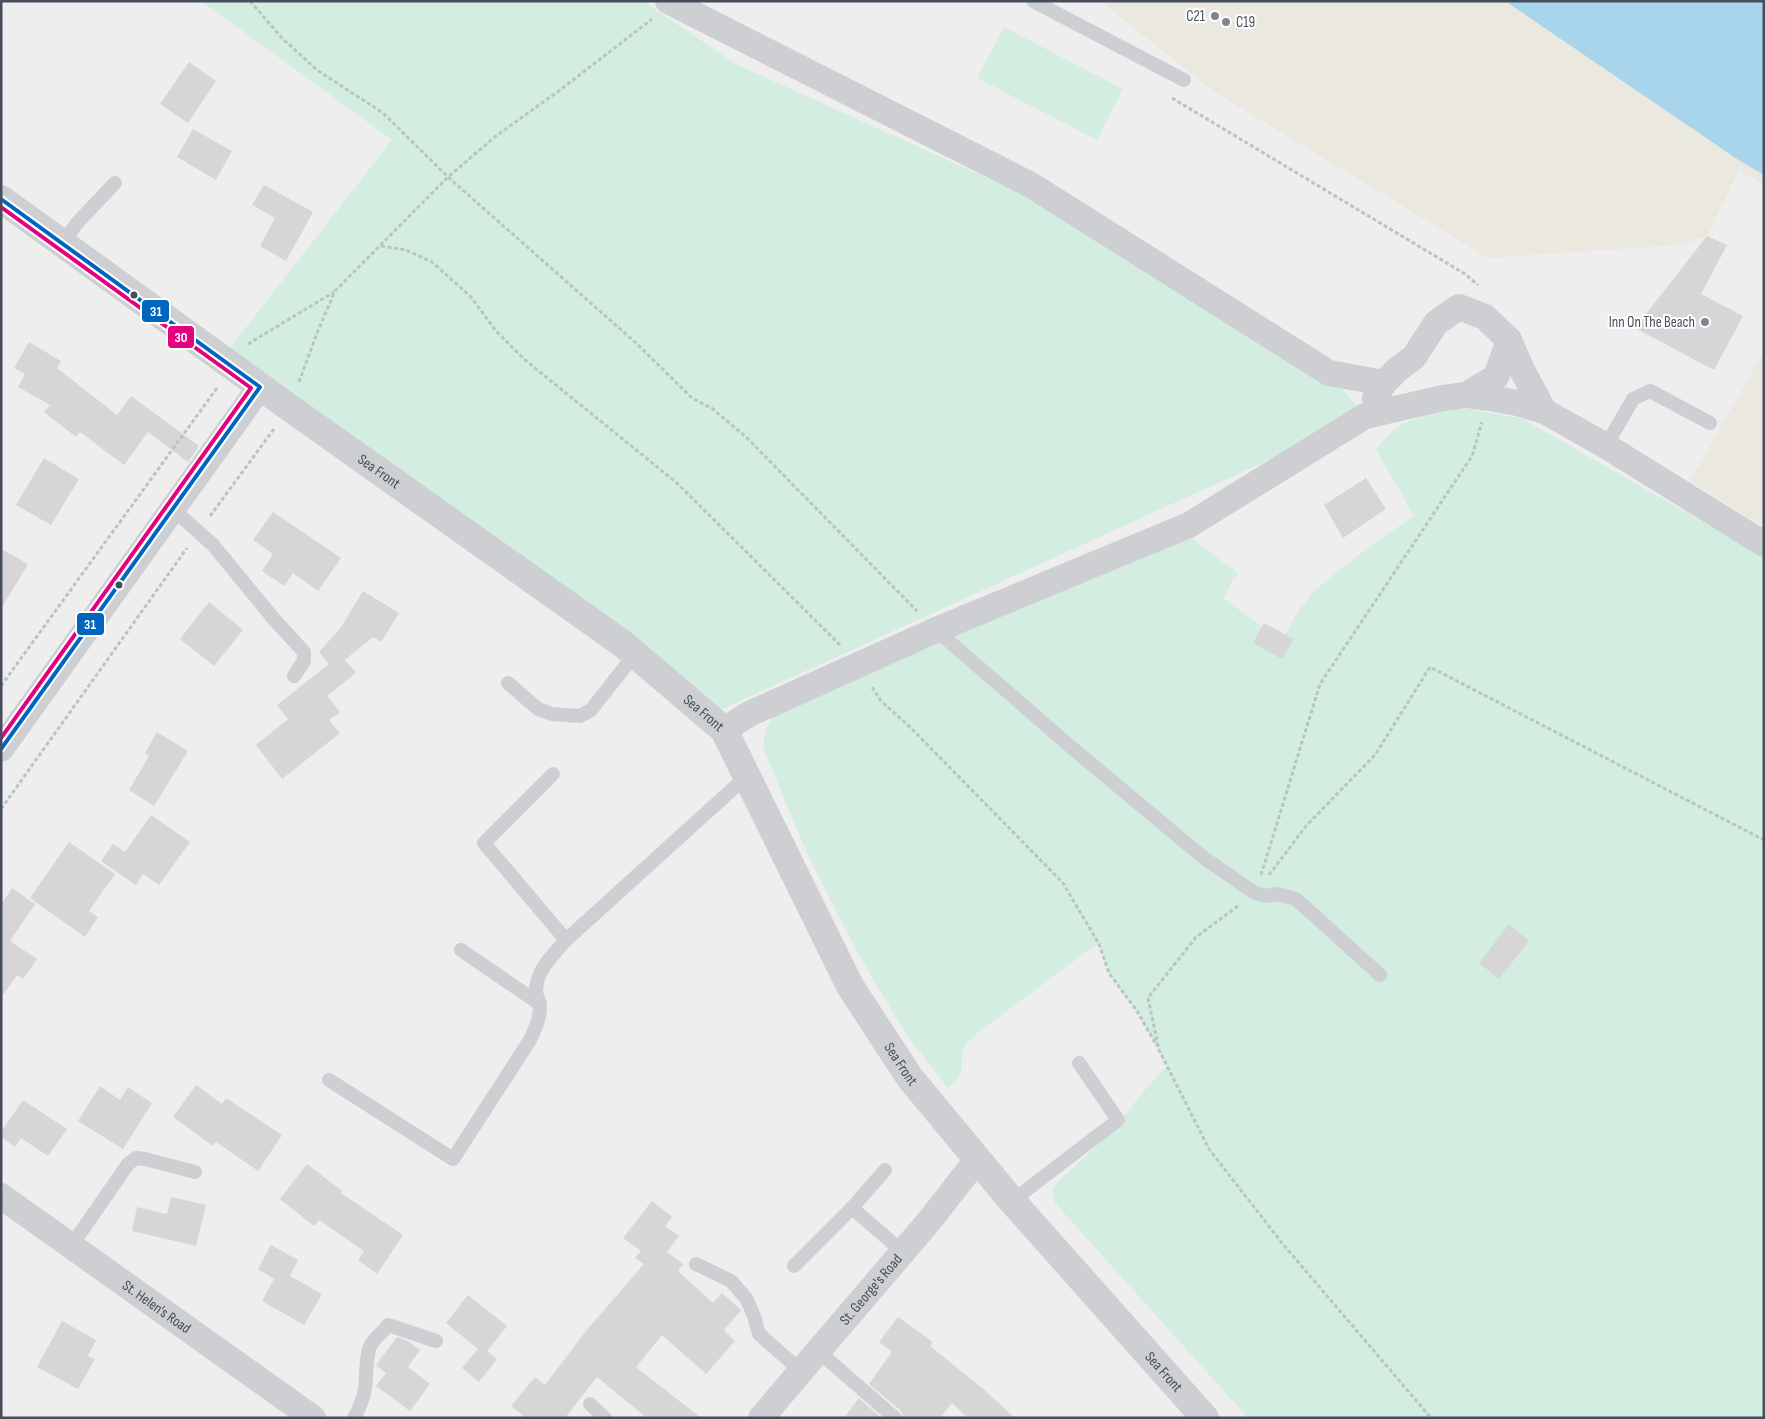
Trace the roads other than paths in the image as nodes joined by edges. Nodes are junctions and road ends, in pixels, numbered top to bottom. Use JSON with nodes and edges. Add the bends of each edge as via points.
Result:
{"nodes":[{"id":1,"x":1032,"y":1,"type":"edge"},
{"id":2,"x":672,"y":2,"type":"edge"},
{"id":3,"x":1184,"y":80,"type":"dead end"},
{"id":4,"x":114,"y":183,"type":"dead end"},
{"id":5,"x":1,"y":199,"type":"edge"},
{"id":6,"x":62,"y":243,"type":"junction"},
{"id":7,"x":1509,"y":340,"type":"junction"},
{"id":8,"x":1384,"y":383,"type":"junction"},
{"id":9,"x":260,"y":387,"type":"junction"},
{"id":10,"x":1478,"y":397,"type":"junction"},
{"id":11,"x":1544,"y":411,"type":"junction"},
{"id":12,"x":1366,"y":416,"type":"junction"},
{"id":13,"x":1710,"y":424,"type":"dead end"},
{"id":14,"x":1606,"y":446,"type":"junction"},
{"id":15,"x":173,"y":509,"type":"junction"},
{"id":16,"x":1764,"y":544,"type":"edge"},
{"id":17,"x":936,"y":630,"type":"junction"},
{"id":18,"x":635,"y":654,"type":"junction"},
{"id":19,"x":294,"y":676,"type":"dead end"},
{"id":20,"x":508,"y":683,"type":"dead end"},
{"id":21,"x":724,"y":730,"type":"junction"},
{"id":22,"x":1,"y":749,"type":"edge"},
{"id":23,"x":553,"y":774,"type":"dead end"},
{"id":24,"x":746,"y":776,"type":"junction"},
{"id":25,"x":566,"y":940,"type":"junction"},
{"id":26,"x":461,"y":950,"type":"dead end"},
{"id":27,"x":1380,"y":975,"type":"dead end"},
{"id":28,"x":540,"y":1004,"type":"junction"},
{"id":29,"x":1079,"y":1063,"type":"dead end"},
{"id":30,"x":328,"y":1080,"type":"dead end"},
{"id":31,"x":977,"y":1160,"type":"junction"},
{"id":32,"x":886,"y":1170,"type":"dead end"},
{"id":33,"x":195,"y":1172,"type":"dead end"},
{"id":34,"x":1,"y":1196,"type":"edge"},
{"id":35,"x":1012,"y":1201,"type":"junction"},
{"id":36,"x":852,"y":1208,"type":"junction"},
{"id":37,"x":72,"y":1245,"type":"junction"},
{"id":38,"x":903,"y":1252,"type":"junction"},
{"id":39,"x":696,"y":1264,"type":"dead end"},
{"id":40,"x":794,"y":1266,"type":"dead end"},
{"id":41,"x":436,"y":1341,"type":"dead end"},
{"id":42,"x":818,"y":1351,"type":"junction"},
{"id":43,"x":801,"y":1370,"type":"junction"},
{"id":44,"x":590,"y":1404,"type":"dead end"},
{"id":45,"x":313,"y":1418,"type":"edge"},
{"id":46,"x":354,"y":1418,"type":"edge"},
{"id":47,"x":605,"y":1418,"type":"edge"},
{"id":48,"x":761,"y":1418,"type":"edge"},
{"id":49,"x":896,"y":1418,"type":"edge"},
{"id":50,"x":1205,"y":1418,"type":"edge"}],
"edges":[{"from":1,"to":3,"type":"lane"},
{"from":2,"to":8,"type":"street","via":[[1031,185],[1329,373]]},
{"from":4,"to":6,"type":"lane"},
{"from":5,"to":6,"type":"street","name":"Sea Front"},
{"from":6,"to":9,"type":"street","name":"Sea Front"},
{"from":7,"to":8,"type":"street","via":[[1485,317],[1459,307],[1436,323],[1414,357]]},
{"from":7,"to":10,"type":"street","via":[[1496,377]]},
{"from":7,"to":11,"type":"street"},
{"from":8,"to":12,"type":"street"},
{"from":9,"to":15,"type":"street"},
{"from":9,"to":18,"type":"street","name":"Sea Front"},
{"from":10,"to":11,"type":"street"},
{"from":10,"to":12,"type":"street","via":[[1443,398]]},
{"from":11,"to":14,"type":"street"},
{"from":12,"to":17,"type":"street","via":[[1189,525]]},
{"from":13,"to":14,"type":"lane","via":[[1650,391],[1633,399]]},
{"from":14,"to":16,"type":"street"},
{"from":15,"to":19,"type":"lane","via":[[213,545],[304,652],[304,661]]},
{"from":15,"to":22,"type":"street"},
{"from":17,"to":21,"type":"street","via":[[749,714]]},
{"from":17,"to":27,"type":"lane","via":[[1204,858],[1255,893],[1296,899]]},
{"from":18,"to":20,"type":"lane","via":[[591,710],[580,716],[552,714],[538,709]]},
{"from":18,"to":21,"type":"street","name":"Sea Front"},
{"from":21,"to":24,"type":"street","name":"Sea Front"},
{"from":23,"to":25,"type":"lane","via":[[484,843]]},
{"from":24,"to":25,"type":"lane"},
{"from":24,"to":31,"type":"street","name":"Sea Front","via":[[850,986],[910,1078]]},
{"from":25,"to":28,"type":"lane","via":[[541,972],[536,991]]},
{"from":26,"to":28,"type":"lane"},
{"from":28,"to":30,"type":"lane","via":[[538,1022],[530,1040],[453,1159]]},
{"from":29,"to":35,"type":"lane","via":[[1118,1120]]},
{"from":31,"to":35,"type":"street","name":"Sea Front"},
{"from":31,"to":38,"type":"street","name":"St. George's Road"},
{"from":32,"to":36,"type":"lane"},
{"from":33,"to":37,"type":"lane","via":[[136,1158],[128,1164]]},
{"from":34,"to":37,"type":"street","name":"St. Helen's Road"},
{"from":35,"to":50,"type":"street","name":"Sea Front"},
{"from":36,"to":38,"type":"lane"},
{"from":36,"to":40,"type":"lane"},
{"from":37,"to":45,"type":"street","name":"St. Helen's Road"},
{"from":38,"to":42,"type":"street","name":"St. George's Road"},
{"from":39,"to":43,"type":"lane","via":[[731,1281],[746,1298],[759,1334]]},
{"from":41,"to":46,"type":"lane","via":[[388,1325],[369,1351],[365,1390]]},
{"from":42,"to":43,"type":"street","name":"St. George's Road"},
{"from":42,"to":49,"type":"lane"},
{"from":43,"to":48,"type":"street","name":"St. George's Road"},
{"from":44,"to":47,"type":"lane"}]}
